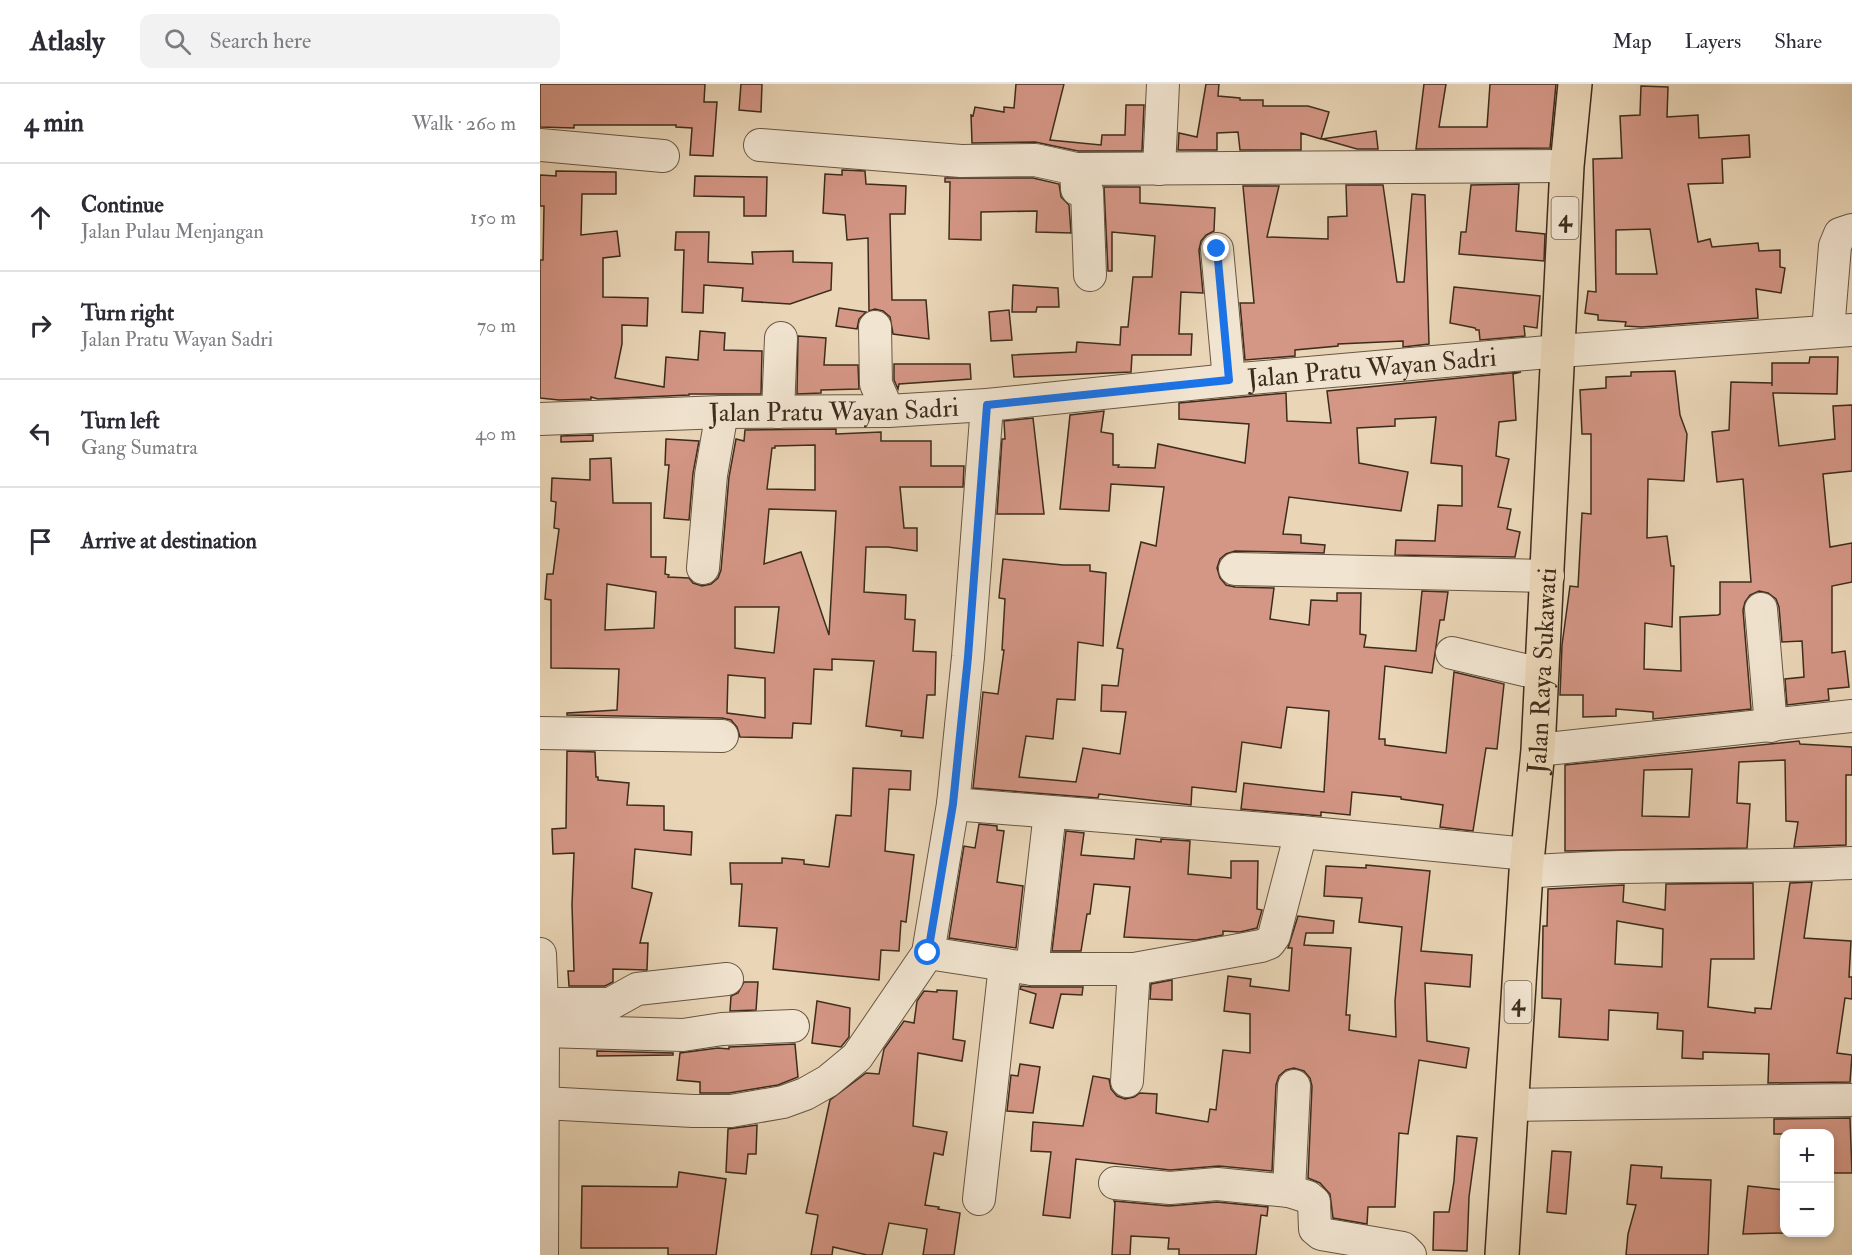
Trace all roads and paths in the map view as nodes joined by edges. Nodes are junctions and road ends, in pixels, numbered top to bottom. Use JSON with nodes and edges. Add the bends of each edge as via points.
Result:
{"nodes":[{"id":1,"x":1164,"y":84,"type":"edge"},
{"id":2,"x":1575,"y":84,"type":"edge"},
{"id":3,"x":540,"y":145,"type":"edge"},
{"id":4,"x":760,"y":145,"type":"dead end"},
{"id":5,"x":663,"y":156,"type":"dead end"},
{"id":6,"x":1568,"y":166,"type":"junction"},
{"id":7,"x":1076,"y":169,"type":"junction"},
{"id":8,"x":1159,"y":169,"type":"junction"},
{"id":9,"x":1852,"y":230,"type":"edge"},
{"id":10,"x":1217,"y":249,"type":"dead end"},
{"id":11,"x":1090,"y":275,"type":"dead end"},
{"id":12,"x":875,"y":327,"type":"dead end"},
{"id":13,"x":1840,"y":330,"type":"edge"},
{"id":14,"x":781,"y":338,"type":"dead end"},
{"id":15,"x":1559,"y":351,"type":"junction"},
{"id":16,"x":1229,"y":380,"type":"junction"},
{"id":17,"x":987,"y":405,"type":"junction"},
{"id":18,"x":888,"y":411,"type":"junction"},
{"id":19,"x":722,"y":412,"type":"junction"},
{"id":20,"x":778,"y":412,"type":"junction"},
{"id":21,"x":540,"y":419,"type":"edge"},
{"id":22,"x":703,"y":568,"type":"dead end"},
{"id":23,"x":1234,"y":569,"type":"dead end"},
{"id":24,"x":1548,"y":576,"type":"junction"},
{"id":25,"x":1761,"y":609,"type":"dead end"},
{"id":26,"x":1452,"y":653,"type":"dead end"},
{"id":27,"x":1541,"y":672,"type":"junction"},
{"id":28,"x":1852,"y":716,"type":"edge"},
{"id":29,"x":1771,"y":726,"type":"junction"},
{"id":30,"x":540,"y":733,"type":"edge"},
{"id":31,"x":722,"y":736,"type":"dead end"},
{"id":32,"x":1538,"y":750,"type":"junction"},
{"id":33,"x":953,"y":804,"type":"junction"},
{"id":34,"x":1050,"y":812,"type":"junction"},
{"id":35,"x":1301,"y":832,"type":"junction"},
{"id":36,"x":1527,"y":863,"type":"junction"},
{"id":37,"x":1852,"y":863,"type":"edge"},
{"id":38,"x":928,"y":953,"type":"junction"},
{"id":39,"x":540,"y":954,"type":"edge"},
{"id":40,"x":1018,"y":967,"type":"junction"},
{"id":41,"x":1134,"y":969,"type":"junction"},
{"id":42,"x":727,"y":979,"type":"dead end"},
{"id":43,"x":542,"y":1013,"type":"edge"},
{"id":44,"x":793,"y":1026,"type":"dead end"},
{"id":45,"x":1127,"y":1082,"type":"dead end"},
{"id":46,"x":1294,"y":1086,"type":"dead end"},
{"id":47,"x":1852,"y":1100,"type":"edge"},
{"id":48,"x":543,"y":1103,"type":"junction"},
{"id":49,"x":1512,"y":1105,"type":"junction"},
{"id":50,"x":1115,"y":1183,"type":"dead end"},
{"id":51,"x":1288,"y":1191,"type":"junction"},
{"id":52,"x":979,"y":1199,"type":"dead end"},
{"id":53,"x":542,"y":1255,"type":"edge"},
{"id":54,"x":1410,"y":1255,"type":"edge"},
{"id":55,"x":1502,"y":1255,"type":"edge"}],
"edges":[{"from":1,"to":8,"type":"street"},
{"from":2,"to":6,"type":"highway","name":"Jalan Raya Sukawati","number":"4"},
{"from":3,"to":5,"type":"street"},
{"from":4,"to":7,"type":"street","via":[[961,161],[1035,160]]},
{"from":6,"to":8,"type":"street"},
{"from":6,"to":15,"type":"highway","name":"Jalan Raya Sukawati","number":"4"},
{"from":7,"to":8,"type":"street"},
{"from":7,"to":11,"type":"street","via":[[1077,189],[1087,190]]},
{"from":9,"to":13,"type":"street","via":[[1840,234],[1835,246]]},
{"from":10,"to":16,"type":"street"},
{"from":12,"to":18,"type":"street","via":[[876,384]]},
{"from":13,"to":15,"type":"street","name":"Jalan Pratu Wayan Sadri"},
{"from":14,"to":20,"type":"street"},
{"from":15,"to":16,"type":"street","name":"Jalan Pratu Wayan Sadri"},
{"from":15,"to":24,"type":"highway","name":"Jalan Raya Sukawati","number":"4"},
{"from":16,"to":17,"type":"street","name":"Jalan Pratu Wayan Sadri"},
{"from":17,"to":18,"type":"street","name":"Jalan Pratu Wayan Sadri"},
{"from":17,"to":33,"type":"street"},
{"from":18,"to":20,"type":"street","name":"Jalan Pratu Wayan Sadri"},
{"from":19,"to":20,"type":"street","name":"Jalan Pratu Wayan Sadri"},
{"from":19,"to":21,"type":"street","name":"Jalan Pratu Wayan Sadri"},
{"from":19,"to":22,"type":"street","via":[[711,475]]},
{"from":23,"to":24,"type":"street"},
{"from":24,"to":27,"type":"highway","name":"Jalan Raya Sukawati","number":"4"},
{"from":25,"to":29,"type":"street"},
{"from":26,"to":27,"type":"street"},
{"from":27,"to":32,"type":"highway","name":"Jalan Raya Sukawati","number":"4"},
{"from":28,"to":29,"type":"street"},
{"from":29,"to":32,"type":"street"},
{"from":30,"to":31,"type":"street"},
{"from":32,"to":36,"type":"highway","name":"Jalan Raya Sukawati","number":"4"},
{"from":33,"to":34,"type":"street"},
{"from":33,"to":38,"type":"street"},
{"from":34,"to":35,"type":"street"},
{"from":34,"to":40,"type":"street"},
{"from":35,"to":36,"type":"street"},
{"from":35,"to":41,"type":"street","via":[[1269,943]]},
{"from":36,"to":37,"type":"street","via":[[1583,867]]},
{"from":36,"to":49,"type":"highway","name":"Jalan Raya Sukawati","number":"4"},
{"from":38,"to":40,"type":"street"},
{"from":38,"to":48,"type":"street","via":[[856,1057],[805,1094],[731,1111]]},
{"from":39,"to":43,"type":"street"},
{"from":40,"to":41,"type":"street"},
{"from":40,"to":52,"type":"street"},
{"from":41,"to":45,"type":"street"},
{"from":42,"to":43,"type":"street","via":[[637,989],[610,1004]]},
{"from":43,"to":44,"type":"street","via":[[683,1035]]},
{"from":43,"to":48,"type":"street"},
{"from":46,"to":51,"type":"street"},
{"from":47,"to":49,"type":"street"},
{"from":48,"to":53,"type":"street"},
{"from":49,"to":55,"type":"highway","name":"Jalan Raya Sukawati","number":"4"},
{"from":50,"to":51,"type":"street","via":[[1170,1188],[1217,1184]]},
{"from":51,"to":54,"type":"street","via":[[1314,1202],[1315,1229],[1321,1234],[1403,1248]]}]}
